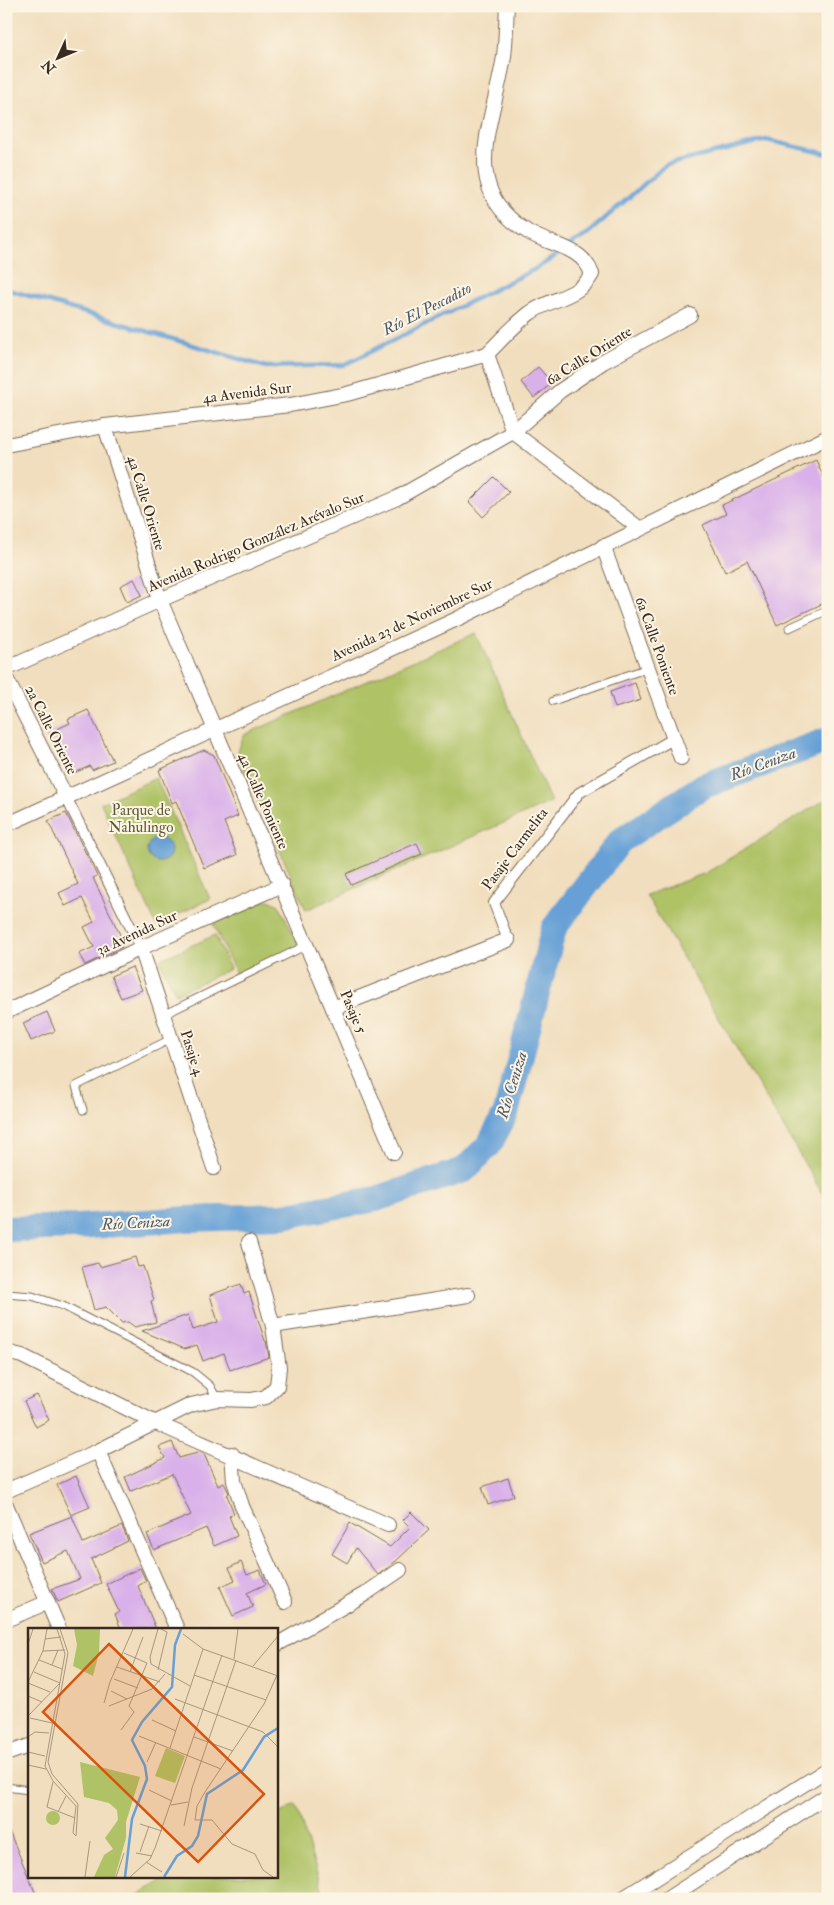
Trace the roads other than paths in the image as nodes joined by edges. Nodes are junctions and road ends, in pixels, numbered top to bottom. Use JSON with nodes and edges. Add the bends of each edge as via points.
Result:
{"nodes":[{"id":1,"x":507,"y":6,"type":"edge"},
{"id":2,"x":690,"y":316,"type":"dead end"},
{"id":3,"x":487,"y":354,"type":"junction"},
{"id":4,"x":105,"y":426,"type":"junction"},
{"id":5,"x":512,"y":432,"type":"junction"},
{"id":6,"x":828,"y":437,"type":"edge"},
{"id":7,"x":6,"y":444,"type":"edge"},
{"id":8,"x":639,"y":528,"type":"junction"},
{"id":9,"x":603,"y":546,"type":"junction"},
{"id":10,"x":160,"y":600,"type":"junction"},
{"id":11,"x":828,"y":610,"type":"edge"},
{"id":12,"x":789,"y":628,"type":"dead end"},
{"id":13,"x":648,"y":668,"type":"junction"},
{"id":14,"x":6,"y":669,"type":"edge"},
{"id":15,"x":6,"y":678,"type":"edge"},
{"id":16,"x":553,"y":701,"type":"dead end"},
{"id":17,"x":214,"y":729,"type":"junction"},
{"id":18,"x":673,"y":739,"type":"junction"},
{"id":19,"x":680,"y":758,"type":"dead end"},
{"id":20,"x":66,"y":797,"type":"junction"},
{"id":21,"x":6,"y":825,"type":"edge"},
{"id":22,"x":282,"y":885,"type":"junction"},
{"id":23,"x":508,"y":940,"type":"joint"},
{"id":24,"x":307,"y":945,"type":"junction"},
{"id":25,"x":140,"y":948,"type":"junction"},
{"id":26,"x":333,"y":1008,"type":"junction"},
{"id":27,"x":6,"y":1012,"type":"edge"},
{"id":28,"x":163,"y":1015,"type":"junction"},
{"id":29,"x":171,"y":1039,"type":"junction"},
{"id":30,"x":83,"y":1110,"type":"dead end"},
{"id":31,"x":394,"y":1152,"type":"dead end"},
{"id":32,"x":214,"y":1168,"type":"dead end"},
{"id":33,"x":249,"y":1242,"type":"dead end"},
{"id":34,"x":6,"y":1294,"type":"edge"},
{"id":35,"x":468,"y":1295,"type":"dead end"},
{"id":36,"x":273,"y":1326,"type":"junction"},
{"id":37,"x":6,"y":1352,"type":"edge"},
{"id":38,"x":217,"y":1399,"type":"junction"},
{"id":39,"x":156,"y":1423,"type":"junction"},
{"id":40,"x":98,"y":1451,"type":"junction"},
{"id":41,"x":232,"y":1454,"type":"junction"},
{"id":42,"x":6,"y":1491,"type":"edge"},
{"id":43,"x":6,"y":1505,"type":"edge"},
{"id":44,"x":388,"y":1525,"type":"dead end"},
{"id":45,"x":400,"y":1570,"type":"dead end"},
{"id":46,"x":48,"y":1602,"type":"junction"},
{"id":47,"x":285,"y":1602,"type":"dead end"},
{"id":48,"x":6,"y":1620,"type":"edge"},
{"id":49,"x":59,"y":1628,"type":"edge"},
{"id":50,"x":177,"y":1628,"type":"edge"},
{"id":51,"x":278,"y":1644,"type":"edge"},
{"id":52,"x":28,"y":1746,"type":"edge"},
{"id":53,"x":6,"y":1754,"type":"edge"},
{"id":54,"x":828,"y":1769,"type":"edge"},
{"id":55,"x":6,"y":1787,"type":"edge"},
{"id":56,"x":28,"y":1790,"type":"edge"},
{"id":57,"x":828,"y":1795,"type":"edge"},
{"id":58,"x":622,"y":1899,"type":"edge"},
{"id":59,"x":667,"y":1899,"type":"edge"}],
"edges":[{"from":1,"to":3,"type":"street","via":[[504,56],[485,142],[484,171],[491,194],[509,219],[528,233],[580,255],[588,262],[592,274],[586,285],[530,313]]},
{"from":2,"to":5,"type":"street","name":"6a Calle Oriente","via":[[604,362],[560,392]]},
{"from":3,"to":4,"type":"street","name":"4a Avenida Sur","via":[[347,394],[290,406]]},
{"from":3,"to":5,"type":"street"},
{"from":4,"to":7,"type":"street","name":"4a Avenida Sur"},
{"from":4,"to":10,"type":"street","name":"4a Calle Oriente"},
{"from":5,"to":8,"type":"street"},
{"from":5,"to":10,"type":"street","name":"Avenida Rodrigo González Arévalo Sur","via":[[397,498]]},
{"from":6,"to":8,"type":"street","name":"Avenida 23 de Noviembre Sur"},
{"from":8,"to":9,"type":"street","name":"Avenida 23 de Noviembre Sur"},
{"from":9,"to":13,"type":"street","name":"6a Calle Poniente"},
{"from":9,"to":17,"type":"street","name":"Avenida 23 de Noviembre Sur","via":[[457,618]]},
{"from":10,"to":14,"type":"street","name":"Avenida Rodrigo González Arévalo Sur"},
{"from":10,"to":17,"type":"street","name":"4a Calle Oriente"},
{"from":11,"to":12,"type":"lane"},
{"from":13,"to":16,"type":"lane"},
{"from":13,"to":18,"type":"street","name":"6a Calle Poniente"},
{"from":15,"to":20,"type":"street","name":"2a Calle Oriente"},
{"from":17,"to":20,"type":"street","name":"Avenida 23 de Noviembre Sur"},
{"from":17,"to":22,"type":"street","name":"4a Calle Poniente"},
{"from":18,"to":19,"type":"street","name":"6a Calle Poniente"},
{"from":18,"to":23,"type":"street","name":"Pasaje Carmelita","via":[[593,783],[572,800],[494,902]]},
{"from":20,"to":21,"type":"street","name":"Avenida 23 de Noviembre Sur"},
{"from":20,"to":25,"type":"street"},
{"from":22,"to":24,"type":"street","name":"Pasaje 5"},
{"from":22,"to":25,"type":"street","name":"3a Avenida Sur"},
{"from":23,"to":26,"type":"street","name":"Pasaje Carmelita"},
{"from":24,"to":26,"type":"street","name":"Pasaje 5"},
{"from":24,"to":28,"type":"lane"},
{"from":25,"to":27,"type":"street","name":"3a Avenida Sur"},
{"from":25,"to":28,"type":"street","name":"Pasaje 4"},
{"from":26,"to":31,"type":"street","name":"Pasaje 5"},
{"from":28,"to":29,"type":"street","name":"Pasaje 4"},
{"from":29,"to":30,"type":"lane","via":[[76,1086]]},
{"from":29,"to":32,"type":"street","name":"Pasaje 4"},
{"from":33,"to":36,"type":"street"},
{"from":34,"to":38,"type":"lane","via":[[32,1296],[63,1306],[193,1372],[210,1386]]},
{"from":35,"to":36,"type":"street"},
{"from":36,"to":38,"type":"street","via":[[279,1368],[276,1386],[266,1397]]},
{"from":37,"to":39,"type":"street","via":[[22,1356]]},
{"from":38,"to":39,"type":"street","via":[[191,1405]]},
{"from":39,"to":40,"type":"street"},
{"from":39,"to":41,"type":"street"},
{"from":40,"to":42,"type":"street"},
{"from":40,"to":50,"type":"street"},
{"from":41,"to":44,"type":"street"},
{"from":41,"to":47,"type":"street","via":[[234,1481],[242,1506]]},
{"from":43,"to":46,"type":"street"},
{"from":45,"to":51,"type":"street"},
{"from":46,"to":48,"type":"street"},
{"from":46,"to":49,"type":"street"},
{"from":52,"to":53,"type":"street"},
{"from":54,"to":58,"type":"street"},
{"from":55,"to":56,"type":"lane"},
{"from":57,"to":59,"type":"street"}]}
